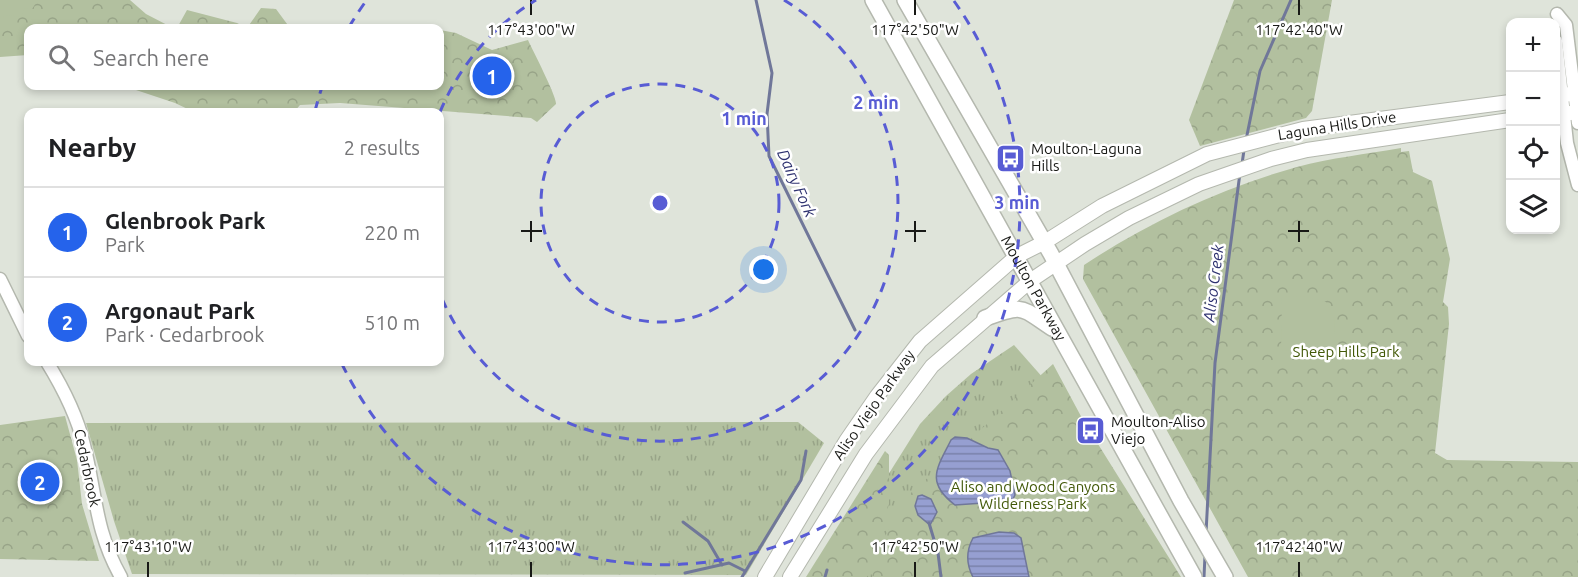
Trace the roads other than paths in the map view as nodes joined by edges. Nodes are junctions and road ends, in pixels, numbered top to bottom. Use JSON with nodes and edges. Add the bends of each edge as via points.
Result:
{"nodes":[{"id":1,"x":873,"y":0,"type":"edge"},
{"id":2,"x":905,"y":0,"type":"edge"},
{"id":3,"x":1556,"y":18,"type":"edge"},
{"id":4,"x":1560,"y":60,"type":"edge"},
{"id":5,"x":1567,"y":94,"type":"edge"},
{"id":6,"x":1506,"y":103,"type":"edge"},
{"id":7,"x":1570,"y":115,"type":"edge"},
{"id":8,"x":1506,"y":121,"type":"edge"},
{"id":9,"x":1578,"y":185,"type":"edge"},
{"id":10,"x":1045,"y":242,"type":"junction"},
{"id":11,"x":1017,"y":256,"type":"junction"},
{"id":12,"x":1056,"y":263,"type":"junction"},
{"id":13,"x":0,"y":279,"type":"edge"},
{"id":14,"x":1030,"y":281,"type":"junction"},
{"id":15,"x":985,"y":318,"type":"junction"},
{"id":16,"x":24,"y":328,"type":"edge"},
{"id":17,"x":1057,"y":332,"type":"junction"},
{"id":18,"x":49,"y":366,"type":"edge"},
{"id":19,"x":1223,"y":574,"type":"edge"},
{"id":20,"x":121,"y":577,"type":"edge"},
{"id":21,"x":765,"y":577,"type":"edge"},
{"id":22,"x":790,"y":577,"type":"edge"},
{"id":23,"x":1194,"y":577,"type":"edge"}],
"edges":[{"from":1,"to":11,"type":"main road","name":"Moulton Parkway"},
{"from":2,"to":10,"type":"main road","name":"Moulton Parkway"},
{"from":3,"to":5,"type":"street","via":[[1557,14],[1566,25]]},
{"from":4,"to":5,"type":"street"},
{"from":5,"to":7,"type":"street"},
{"from":6,"to":10,"type":"main road","name":"Laguna Hills Drive","via":[[1288,132],[1207,154],[1102,206]]},
{"from":7,"to":9,"type":"street"},
{"from":8,"to":12,"type":"main road","name":"Laguna Hills Drive","via":[[1290,154],[1199,184],[1129,218]]},
{"from":10,"to":11,"type":"main road","name":"Aliso Viejo Parkway"},
{"from":10,"to":12,"type":"main road","name":"Moulton Parkway"},
{"from":11,"to":14,"type":"main road","name":"Moulton Parkway"},
{"from":11,"to":21,"type":"main road","name":"Aliso Viejo Parkway","via":[[920,341],[846,441]]},
{"from":12,"to":14,"type":"main road","name":"Aliso Viejo Parkway"},
{"from":12,"to":19,"type":"main road","name":"Moulton Parkway"},
{"from":13,"to":16,"type":"street"},
{"from":14,"to":15,"type":"main road","name":"Aliso Viejo Parkway"},
{"from":14,"to":17,"type":"main road","name":"Moulton Parkway"},
{"from":15,"to":17,"type":"main road","via":[[1009,309],[1024,309]]},
{"from":15,"to":22,"type":"main road","name":"Aliso Viejo Parkway","via":[[932,366],[886,425]]},
{"from":17,"to":23,"type":"main road","name":"Moulton Parkway"},
{"from":18,"to":20,"type":"street","name":"Cedarbrook","via":[[79,427],[100,532]]}]}
